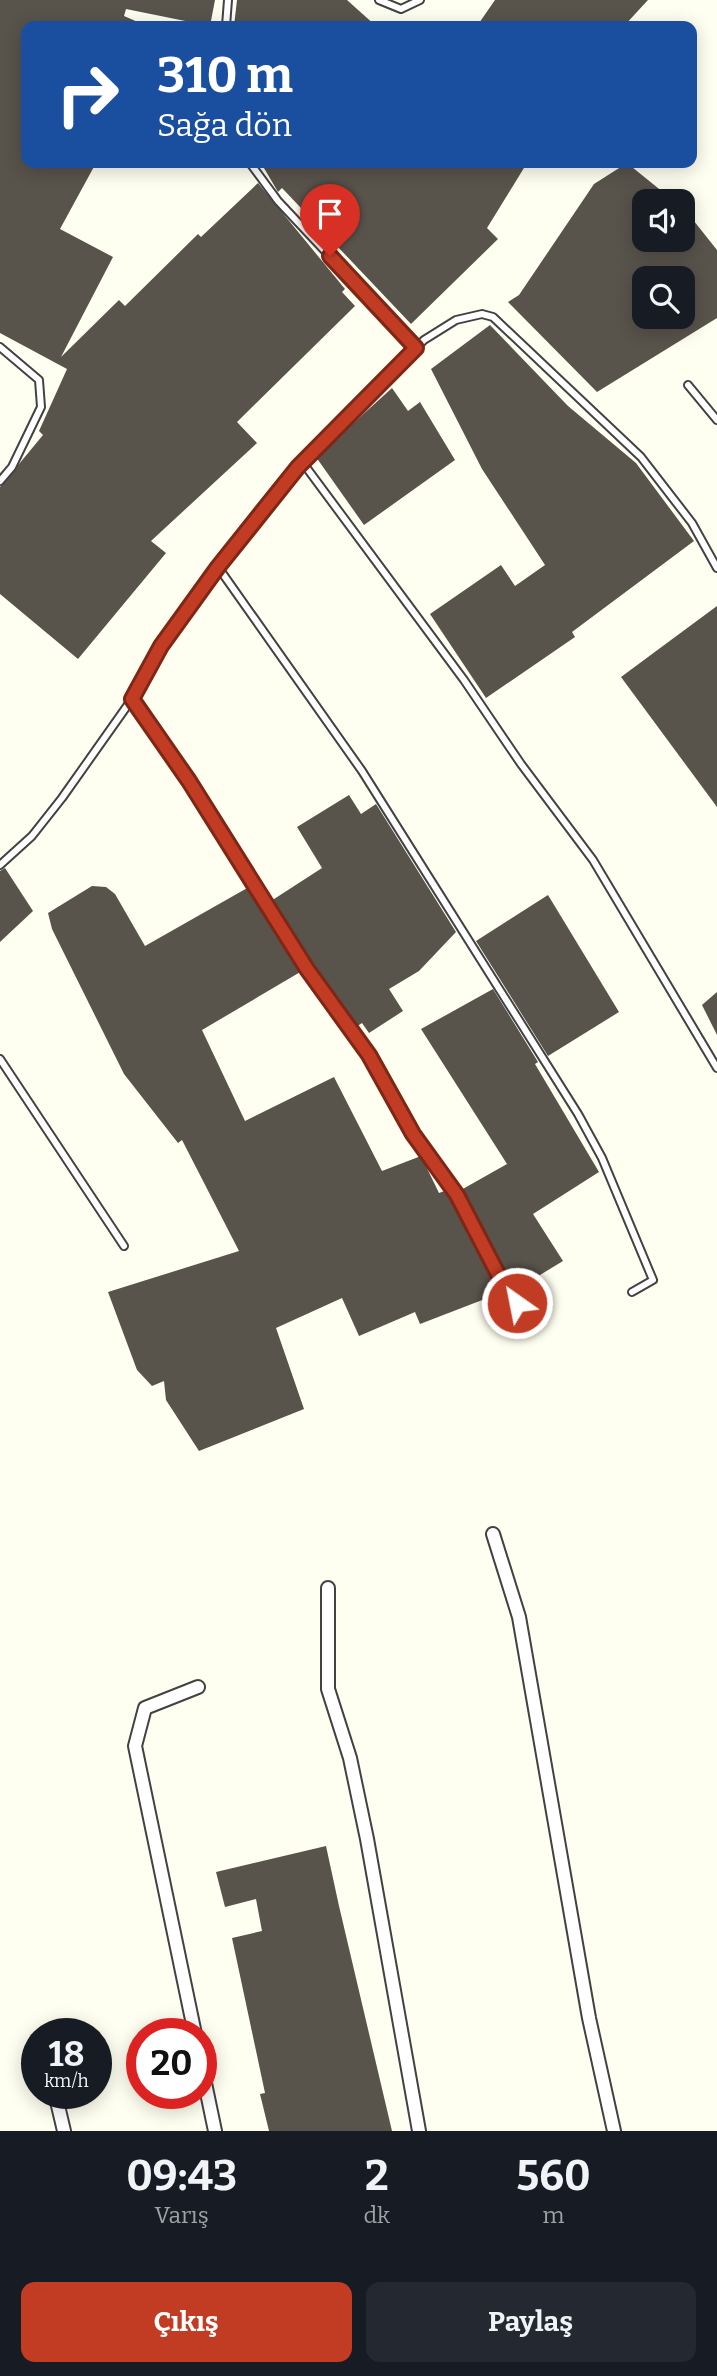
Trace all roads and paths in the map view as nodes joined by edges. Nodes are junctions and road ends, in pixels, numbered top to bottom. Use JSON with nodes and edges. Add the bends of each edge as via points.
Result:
{"nodes":[{"id":1,"x":228,"y":0,"type":"edge"},
{"id":2,"x":379,"y":0,"type":"edge"},
{"id":3,"x":419,"y":0,"type":"edge"},
{"id":4,"x":226,"y":21,"type":"edge"},
{"id":5,"x":254,"y":168,"type":"edge"},
{"id":6,"x":0,"y":347,"type":"edge"},
{"id":7,"x":416,"y":348,"type":"junction"},
{"id":8,"x":688,"y":385,"type":"dead end"},
{"id":9,"x":717,"y":420,"type":"edge"},
{"id":10,"x":303,"y":463,"type":"junction"},
{"id":11,"x":0,"y":481,"type":"edge"},
{"id":12,"x":218,"y":567,"type":"junction"},
{"id":13,"x":717,"y":568,"type":"edge"},
{"id":14,"x":132,"y":699,"type":"junction"},
{"id":15,"x":0,"y":865,"type":"edge"},
{"id":16,"x":0,"y":1059,"type":"edge"},
{"id":17,"x":717,"y":1068,"type":"edge"},
{"id":18,"x":124,"y":1246,"type":"dead end"},
{"id":19,"x":632,"y":1293,"type":"dead end"},
{"id":20,"x":517,"y":1303,"type":"dead end"},
{"id":21,"x":493,"y":1534,"type":"dead end"},
{"id":22,"x":328,"y":1588,"type":"dead end"},
{"id":23,"x":198,"y":1687,"type":"dead end"},
{"id":24,"x":192,"y":2018,"type":"edge"},
{"id":25,"x":59,"y":2109,"type":"edge"},
{"id":26,"x":210,"y":2109,"type":"edge"},
{"id":27,"x":64,"y":2131,"type":"edge"},
{"id":28,"x":215,"y":2131,"type":"edge"},
{"id":29,"x":419,"y":2131,"type":"edge"},
{"id":30,"x":614,"y":2131,"type":"edge"}],
"edges":[{"from":1,"to":4,"type":"lane"},
{"from":2,"to":3,"type":"lane","via":[[401,9]]},
{"from":5,"to":7,"type":"lane","via":[[278,201]]},
{"from":6,"to":11,"type":"lane","via":[[39,380],[41,407],[12,467]]},
{"from":7,"to":10,"type":"lane"},
{"from":7,"to":13,"type":"lane","via":[[456,320],[482,314],[493,317],[641,457],[692,523]]},
{"from":8,"to":9,"type":"lane"},
{"from":10,"to":12,"type":"lane"},
{"from":10,"to":17,"type":"lane","via":[[593,860]]},
{"from":12,"to":14,"type":"lane","via":[[161,646]]},
{"from":12,"to":19,"type":"lane","via":[[362,771],[578,1114],[602,1158],[653,1280]]},
{"from":14,"to":15,"type":"lane","via":[[32,836]]},
{"from":14,"to":20,"type":"lane","via":[[307,969],[369,1055],[413,1134],[457,1195]]},
{"from":16,"to":18,"type":"lane"},
{"from":21,"to":30,"type":"street","via":[[519,1617],[589,2018]]},
{"from":22,"to":29,"type":"street","via":[[328,1689],[350,1758],[367,1839]]},
{"from":23,"to":24,"type":"street","via":[[145,1708],[135,1746]]},
{"from":25,"to":27,"type":"street"},
{"from":26,"to":28,"type":"street"}]}
